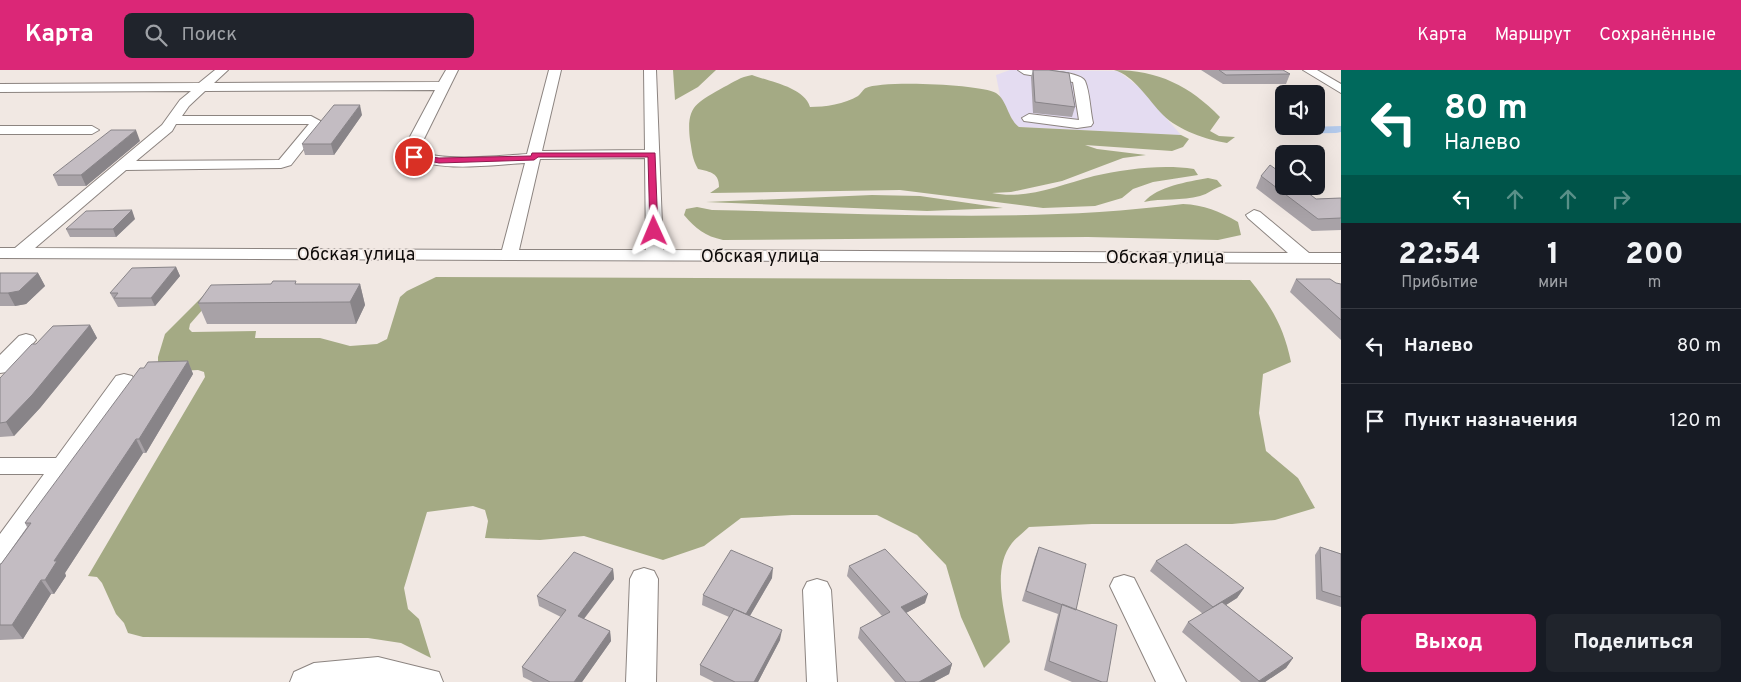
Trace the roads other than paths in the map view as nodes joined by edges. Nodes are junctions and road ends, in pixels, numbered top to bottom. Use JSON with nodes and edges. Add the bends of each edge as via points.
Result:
{"nodes":[{"id":1,"x":222,"y":70,"type":"edge"},
{"id":2,"x":452,"y":70,"type":"edge"},
{"id":3,"x":555,"y":70,"type":"edge"},
{"id":4,"x":650,"y":70,"type":"edge"},
{"id":5,"x":1024,"y":70,"type":"edge"},
{"id":6,"x":1310,"y":70,"type":"edge"},
{"id":7,"x":443,"y":86,"type":"junction"},
{"id":8,"x":0,"y":88,"type":"edge"},
{"id":9,"x":202,"y":88,"type":"junction"},
{"id":10,"x":1341,"y":88,"type":"edge"},
{"id":11,"x":1029,"y":118,"type":"dead end"},
{"id":12,"x":172,"y":120,"type":"junction"},
{"id":13,"x":0,"y":130,"type":"edge"},
{"id":14,"x":92,"y":130,"type":"dead end"},
{"id":15,"x":652,"y":154,"type":"junction"},
{"id":16,"x":535,"y":156,"type":"junction"},
{"id":17,"x":125,"y":166,"type":"junction"},
{"id":18,"x":1254,"y":214,"type":"dead end"},
{"id":19,"x":0,"y":253,"type":"edge"},
{"id":20,"x":19,"y":254,"type":"junction"},
{"id":21,"x":509,"y":256,"type":"junction"},
{"id":22,"x":655,"y":256,"type":"junction"},
{"id":23,"x":1305,"y":258,"type":"junction"},
{"id":24,"x":1341,"y":258,"type":"edge"},
{"id":25,"x":26,"y":340,"type":"dead end"},
{"id":26,"x":0,"y":367,"type":"edge"},
{"id":27,"x":124,"y":381,"type":"dead end"},
{"id":28,"x":0,"y":466,"type":"edge"},
{"id":29,"x":64,"y":466,"type":"junction"},
{"id":30,"x":0,"y":554,"type":"edge"},
{"id":31,"x":644,"y":579,"type":"dead end"},
{"id":32,"x":1124,"y":586,"type":"dead end"},
{"id":33,"x":817,"y":590,"type":"dead end"},
{"id":34,"x":305,"y":682,"type":"edge"},
{"id":35,"x":428,"y":682,"type":"edge"},
{"id":36,"x":641,"y":682,"type":"edge"},
{"id":37,"x":822,"y":682,"type":"edge"},
{"id":38,"x":1171,"y":682,"type":"edge"}],
"edges":[{"from":1,"to":9,"type":"street"},
{"from":2,"to":7,"type":"street"},
{"from":3,"to":16,"type":"street"},
{"from":4,"to":15,"type":"street"},
{"from":5,"to":11,"type":"street","via":[[1074,77],[1079,81],[1086,123]]},
{"from":6,"to":10,"type":"street"},
{"from":7,"to":9,"type":"street"},
{"from":7,"to":16,"type":"street","via":[[411,148],[410,153],[414,157],[439,160]]},
{"from":8,"to":9,"type":"street"},
{"from":9,"to":12,"type":"street","via":[[184,103]]},
{"from":12,"to":17,"type":"street"},
{"from":12,"to":17,"type":"street","via":[[311,120],[316,123],[286,162],[281,164]]},
{"from":13,"to":14,"type":"street"},
{"from":15,"to":16,"type":"street"},
{"from":15,"to":22,"type":"street"},
{"from":16,"to":21,"type":"street"},
{"from":17,"to":20,"type":"street"},
{"from":18,"to":23,"type":"street"},
{"from":19,"to":20,"type":"street","name":"Обская улица"},
{"from":20,"to":21,"type":"street","name":"Обская улица"},
{"from":21,"to":22,"type":"street","name":"Обская улица"},
{"from":22,"to":23,"type":"street","name":"Обская улица"},
{"from":23,"to":24,"type":"street","name":"Обская улица"},
{"from":25,"to":26,"type":"street"},
{"from":27,"to":29,"type":"street"},
{"from":28,"to":29,"type":"street"},
{"from":29,"to":30,"type":"street"},
{"from":31,"to":36,"type":"street"},
{"from":32,"to":38,"type":"street"},
{"from":33,"to":37,"type":"street"},
{"from":34,"to":35,"type":"street","via":[[314,677],[378,670]]}]}
